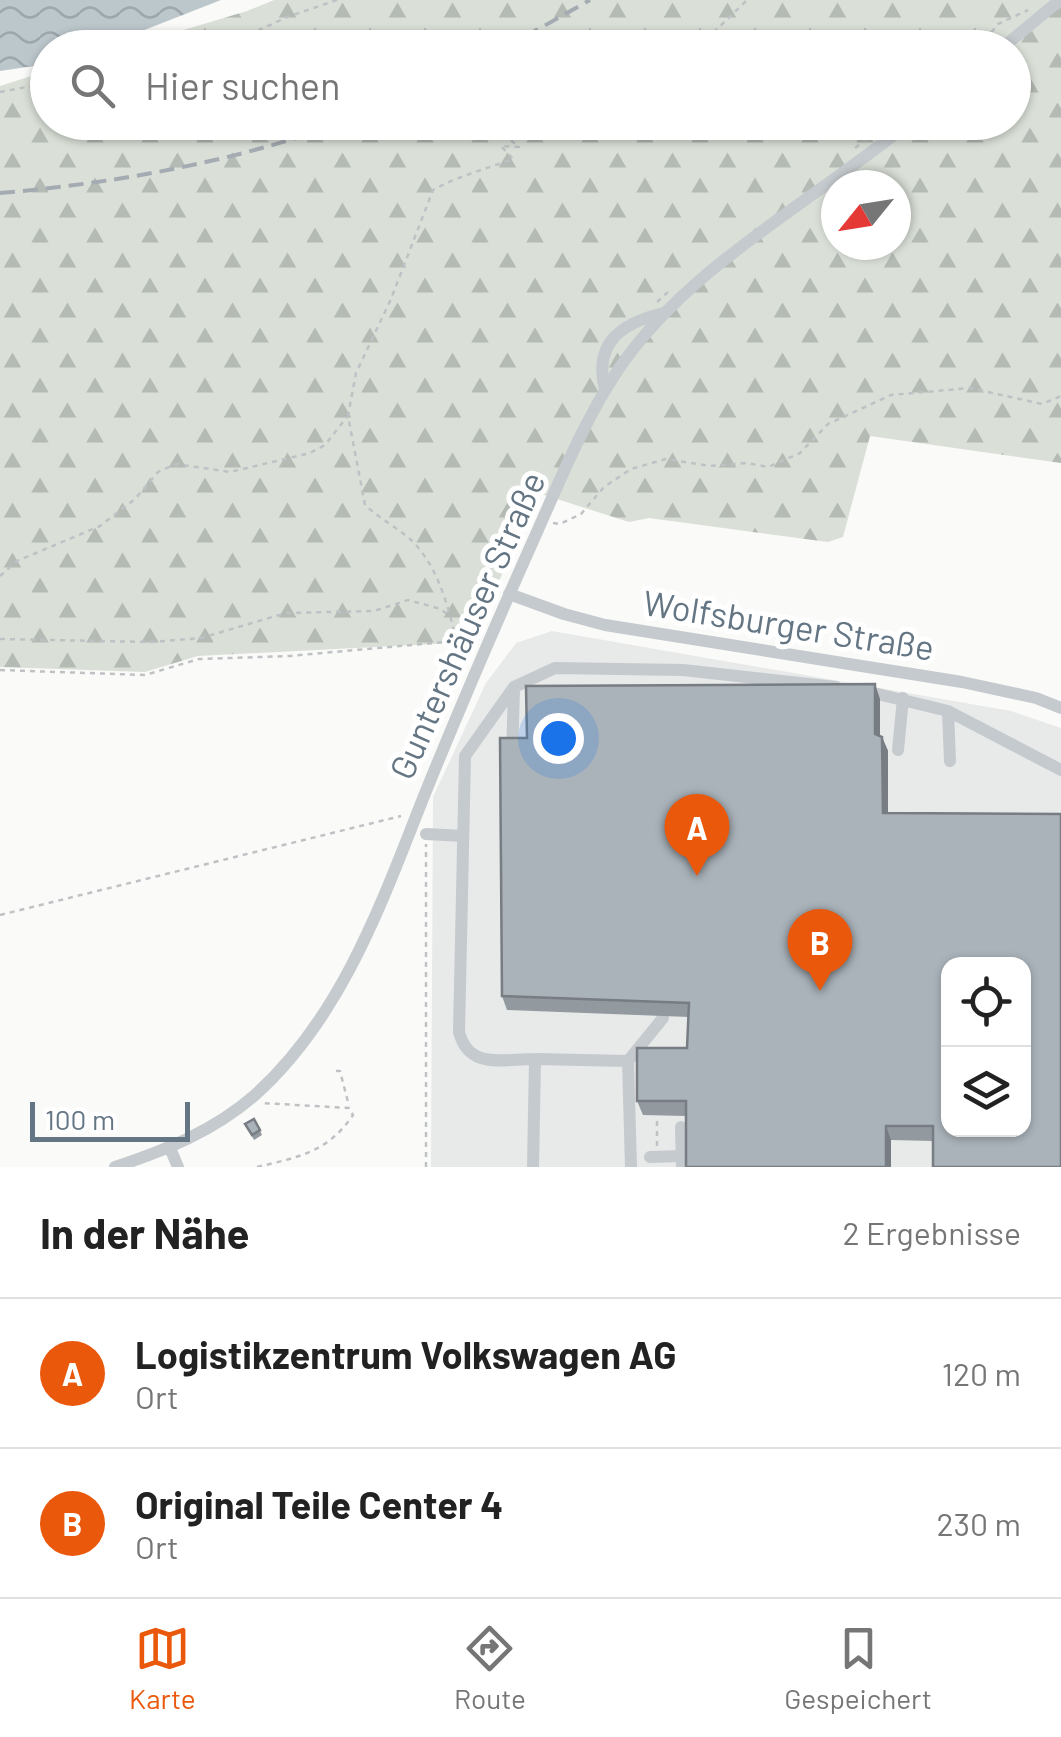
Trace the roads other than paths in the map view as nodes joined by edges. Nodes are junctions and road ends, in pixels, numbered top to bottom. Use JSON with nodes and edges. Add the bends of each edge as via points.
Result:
{"nodes":[{"id":1,"x":1060,"y":0,"type":"edge"},
{"id":2,"x":1024,"y":30,"type":"edge"},
{"id":3,"x":886,"y":140,"type":"edge"},
{"id":4,"x":664,"y":313,"type":"junction"},
{"id":5,"x":605,"y":390,"type":"junction"},
{"id":6,"x":510,"y":594,"type":"junction"},
{"id":7,"x":514,"y":688,"type":"junction"},
{"id":8,"x":902,"y":698,"type":"junction"},
{"id":9,"x":1061,"y":708,"type":"edge"},
{"id":10,"x":948,"y":711,"type":"junction"},
{"id":11,"x":898,"y":750,"type":"dead end"},
{"id":12,"x":512,"y":753,"type":"edge"},
{"id":13,"x":950,"y":761,"type":"dead end"},
{"id":14,"x":1061,"y":770,"type":"edge"},
{"id":15,"x":426,"y":834,"type":"road end"},
{"id":16,"x":463,"y":836,"type":"junction"},
{"id":17,"x":663,"y":1018,"type":"dead end"},
{"id":18,"x":535,"y":1059,"type":"junction"},
{"id":19,"x":628,"y":1061,"type":"junction"},
{"id":20,"x":680,"y":1127,"type":"dead end"},
{"id":21,"x":170,"y":1148,"type":"junction"},
{"id":22,"x":653,"y":1157,"type":"road end"},
{"id":23,"x":682,"y":1162,"type":"edge"},
{"id":24,"x":115,"y":1167,"type":"edge"},
{"id":25,"x":178,"y":1167,"type":"edge"},
{"id":26,"x":533,"y":1167,"type":"edge"},
{"id":27,"x":631,"y":1167,"type":"edge"}],
"edges":[{"from":1,"to":2,"type":"street"},
{"from":3,"to":4,"type":"street","name":"Guntershäuser Straße"},
{"from":4,"to":5,"type":"street","name":"Guntershäuser Straße"},
{"from":4,"to":5,"type":"street","via":[[638,319],[611,341],[601,362]]},
{"from":5,"to":6,"type":"street","name":"Guntershäuser Straße"},
{"from":6,"to":9,"type":"street","name":"Wolfsburger Straße","via":[[605,625],[962,682]]},
{"from":6,"to":21,"type":"street","name":"Guntershäuser Straße","via":[[335,998],[254,1096]]},
{"from":7,"to":8,"type":"street","via":[[555,668],[682,670]]},
{"from":7,"to":12,"type":"street"},
{"from":7,"to":16,"type":"street","via":[[465,756]]},
{"from":8,"to":10,"type":"street"},
{"from":8,"to":11,"type":"street"},
{"from":10,"to":13,"type":"street"},
{"from":10,"to":14,"type":"street"},
{"from":15,"to":16,"type":"street"},
{"from":16,"to":18,"type":"street","via":[[462,1043],[477,1059]]},
{"from":17,"to":19,"type":"street"},
{"from":18,"to":19,"type":"street"},
{"from":18,"to":26,"type":"street"},
{"from":19,"to":27,"type":"street"},
{"from":20,"to":23,"type":"street"},
{"from":21,"to":24,"type":"street","name":"Guntershäuser Straße"},
{"from":21,"to":25,"type":"street"},
{"from":22,"to":23,"type":"street"}]}
